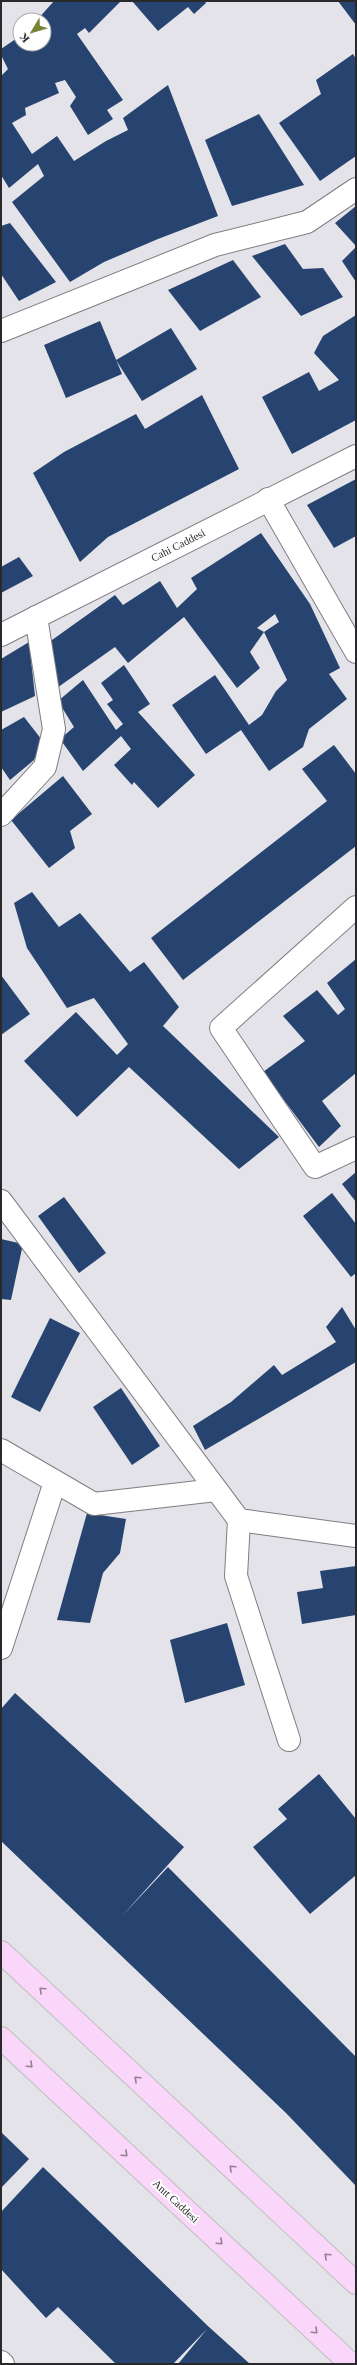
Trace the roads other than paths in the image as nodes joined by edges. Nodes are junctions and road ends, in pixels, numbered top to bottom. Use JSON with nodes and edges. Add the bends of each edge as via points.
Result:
{"nodes":[{"id":1,"x":356,"y":189,"type":"edge"},
{"id":2,"x":1,"y":332,"type":"edge"},
{"id":3,"x":356,"y":456,"type":"edge"},
{"id":4,"x":268,"y":499,"type":"junction"},
{"id":5,"x":36,"y":617,"type":"junction"},
{"id":6,"x":1,"y":635,"type":"edge"},
{"id":7,"x":356,"y":652,"type":"edge"},
{"id":8,"x":1,"y":815,"type":"edge"},
{"id":9,"x":356,"y":907,"type":"edge"},
{"id":10,"x":356,"y":1148,"type":"edge"},
{"id":11,"x":1,"y":1201,"type":"edge"},
{"id":12,"x":1,"y":1450,"type":"edge"},
{"id":13,"x":56,"y":1482,"type":"junction"},
{"id":14,"x":216,"y":1490,"type":"junction"},
{"id":15,"x":239,"y":1520,"type":"junction"},
{"id":16,"x":356,"y":1536,"type":"edge"},
{"id":17,"x":1,"y":1648,"type":"edge"},
{"id":18,"x":289,"y":1740,"type":"dead end"},
{"id":19,"x":1,"y":1952,"type":"edge"},
{"id":20,"x":1,"y":2038,"type":"edge"},
{"id":21,"x":355,"y":2280,"type":"edge"},
{"id":22,"x":1,"y":2362,"type":"edge"},
{"id":23,"x":3,"y":2364,"type":"edge"},
{"id":24,"x":351,"y":2364,"type":"edge"}],
"edges":[{"from":1,"to":2,"type":"street","via":[[307,222],[215,245]]},
{"from":3,"to":4,"type":"street","name":"Cahi Caddesi"},
{"from":4,"to":5,"type":"street","name":"Cahi Caddesi"},
{"from":4,"to":7,"type":"street"},
{"from":5,"to":6,"type":"street","name":"Cahi Caddesi"},
{"from":5,"to":8,"type":"street","via":[[54,729],[45,767]]},
{"from":9,"to":10,"type":"street","via":[[221,1028],[315,1167]]},
{"from":11,"to":14,"type":"street"},
{"from":12,"to":13,"type":"street"},
{"from":13,"to":14,"type":"street","via":[[94,1504]]},
{"from":13,"to":17,"type":"street"},
{"from":14,"to":15,"type":"street"},
{"from":15,"to":16,"type":"street"},
{"from":15,"to":18,"type":"street","via":[[236,1576]]},
{"from":21,"to":19,"type":"main road","one_way":true},
{"from":20,"to":24,"type":"main road","name":"Anıt Caddesi","one_way":true},
{"from":22,"to":23,"type":"street"}]}
